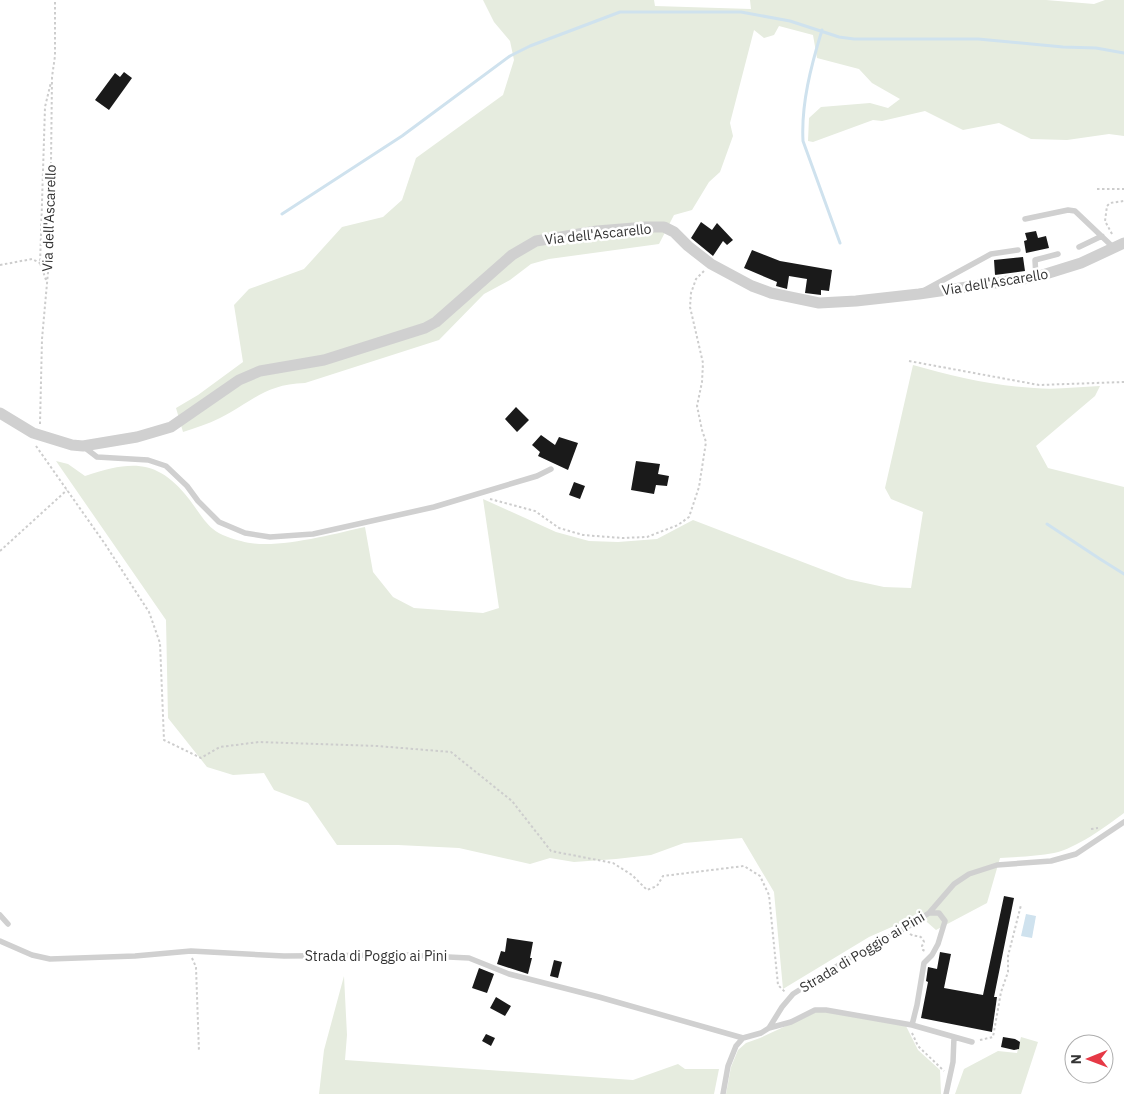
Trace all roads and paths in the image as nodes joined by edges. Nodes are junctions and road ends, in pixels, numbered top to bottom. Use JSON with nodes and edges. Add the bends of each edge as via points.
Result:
{"nodes":[{"id":1,"x":55,"y":0,"type":"edge"},
{"id":2,"x":52,"y":77,"type":"junction"},
{"id":3,"x":1097,"y":189,"type":"dead end"},
{"id":4,"x":1124,"y":189,"type":"edge"},
{"id":5,"x":1124,"y":200,"type":"edge"},
{"id":6,"x":1025,"y":219,"type":"dead end"},
{"id":7,"x":1102,"y":236,"type":"junction"},
{"id":8,"x":1118,"y":245,"type":"edge"},
{"id":9,"x":1079,"y":247,"type":"dead end"},
{"id":10,"x":1018,"y":250,"type":"dead end"},
{"id":11,"x":1058,"y":254,"type":"dead end"},
{"id":12,"x":40,"y":263,"type":"junction"},
{"id":13,"x":711,"y":264,"type":"junction"},
{"id":14,"x":0,"y":265,"type":"edge"},
{"id":15,"x":1036,"y":277,"type":"junction"},
{"id":16,"x":46,"y":283,"type":"junction"},
{"id":17,"x":919,"y":294,"type":"junction"},
{"id":18,"x":909,"y":361,"type":"dead end"},
{"id":19,"x":1124,"y":382,"type":"edge"},
{"id":20,"x":0,"y":414,"type":"edge"},
{"id":21,"x":38,"y":435,"type":"junction"},
{"id":22,"x":83,"y":446,"type":"junction"},
{"id":23,"x":552,"y":469,"type":"dead end"},
{"id":24,"x":67,"y":490,"type":"junction"},
{"id":25,"x":473,"y":495,"type":"junction"},
{"id":26,"x":0,"y":551,"type":"edge"},
{"id":27,"x":1124,"y":822,"type":"edge"},
{"id":28,"x":1021,"y":905,"type":"dead end"},
{"id":29,"x":929,"y":913,"type":"junction"},
{"id":30,"x":0,"y":915,"type":"edge"},
{"id":31,"x":8,"y":924,"type":"dead end"},
{"id":32,"x":906,"y":928,"type":"junction"},
{"id":33,"x":0,"y":940,"type":"edge"},
{"id":34,"x":189,"y":952,"type":"junction"},
{"id":35,"x":932,"y":955,"type":"junction"},
{"id":36,"x":790,"y":996,"type":"junction"},
{"id":37,"x":910,"y":1024,"type":"junction"},
{"id":38,"x":769,"y":1028,"type":"junction"},
{"id":39,"x":954,"y":1037,"type":"junction"},
{"id":40,"x":743,"y":1038,"type":"junction"},
{"id":41,"x":972,"y":1042,"type":"joint"},
{"id":42,"x":199,"y":1052,"type":"dead end"},
{"id":43,"x":948,"y":1082,"type":"junction"},
{"id":44,"x":723,"y":1094,"type":"edge"},
{"id":45,"x":946,"y":1094,"type":"edge"}],
"edges":[{"from":1,"to":2,"type":"path","name":"Via dell'Ascarello"},
{"from":2,"to":12,"type":"path","via":[[44,107]]},
{"from":2,"to":16,"type":"path","name":"Via dell'Ascarello","via":[[50,250]]},
{"from":3,"to":4,"type":"path"},
{"from":5,"to":8,"type":"path","via":[[1107,206],[1105,221]]},
{"from":6,"to":7,"type":"lane","via":[[1075,210]]},
{"from":7,"to":8,"type":"lane"},
{"from":7,"to":9,"type":"lane"},
{"from":8,"to":15,"type":"street","name":"Via dell'Ascarello","via":[[1081,263]]},
{"from":10,"to":17,"type":"lane","via":[[991,254]]},
{"from":11,"to":15,"type":"lane","via":[[1035,260]]},
{"from":12,"to":14,"type":"path","via":[[32,259]]},
{"from":12,"to":16,"type":"path"},
{"from":13,"to":17,"type":"street","name":"Via dell'Ascarello","via":[[771,293],[819,302]]},
{"from":13,"to":22,"type":"street","name":"Via dell'Ascarello","via":[[674,232],[664,228],[597,231],[536,241],[512,255],[425,328],[324,360],[260,371],[239,380],[171,427],[137,437]]},
{"from":13,"to":25,"type":"path","via":[[696,279],[691,293],[690,307],[704,363],[698,406],[706,442],[689,517],[647,537],[583,535],[559,528],[535,511]]},
{"from":15,"to":17,"type":"street","name":"Via dell'Ascarello"},
{"from":16,"to":21,"type":"path","name":"Via dell'Ascarello","via":[[42,414]]},
{"from":18,"to":19,"type":"path","via":[[1039,385]]},
{"from":20,"to":21,"type":"street","name":"Via dell'Ascarello"},
{"from":21,"to":22,"type":"street","name":"Via dell'Ascarello"},
{"from":21,"to":24,"type":"path","via":[[35,445]]},
{"from":22,"to":25,"type":"lane","via":[[97,457],[148,460],[166,466],[219,522],[245,533],[270,537],[313,534]]},
{"from":23,"to":25,"type":"lane"},
{"from":24,"to":26,"type":"path"},
{"from":24,"to":36,"type":"path","via":[[149,612],[160,643],[164,740],[201,758],[220,747],[259,742],[451,752],[512,801],[551,851],[614,863],[647,890],[657,886],[663,876],[744,866],[760,876],[769,895],[778,985]]},
{"from":27,"to":29,"type":"lane","name":"Strada di Poggio ai Pini","via":[[1076,854],[1052,861],[997,865],[969,874],[954,884]]},
{"from":28,"to":41,"type":"path","via":[[993,1036]]},
{"from":29,"to":32,"type":"lane","name":"Strada di Poggio ai Pini"},
{"from":29,"to":35,"type":"lane","via":[[939,913],[945,921]]},
{"from":30,"to":31,"type":"lane"},
{"from":32,"to":35,"type":"path","via":[[910,936],[920,935],[923,938],[923,950]]},
{"from":32,"to":36,"type":"lane","name":"Strada di Poggio ai Pini","via":[[858,953]]},
{"from":33,"to":34,"type":"lane","name":"Strada di Poggio ai Pini","via":[[32,955],[50,959]]},
{"from":34,"to":40,"type":"lane","name":"Strada di Poggio ai Pini","via":[[469,958],[509,974]]},
{"from":34,"to":42,"type":"path","via":[[196,967]]},
{"from":35,"to":37,"type":"lane","via":[[922,969],[917,1005]]},
{"from":36,"to":38,"type":"lane","name":"Strada di Poggio ai Pini"},
{"from":37,"to":38,"type":"lane","via":[[815,1010]]},
{"from":37,"to":39,"type":"lane"},
{"from":37,"to":43,"type":"path","via":[[918,1046],[947,1075]]},
{"from":38,"to":40,"type":"lane"},
{"from":39,"to":41,"type":"lane"},
{"from":39,"to":43,"type":"lane"},
{"from":40,"to":44,"type":"lane","via":[[728,1066]]},
{"from":43,"to":45,"type":"lane"}]}
